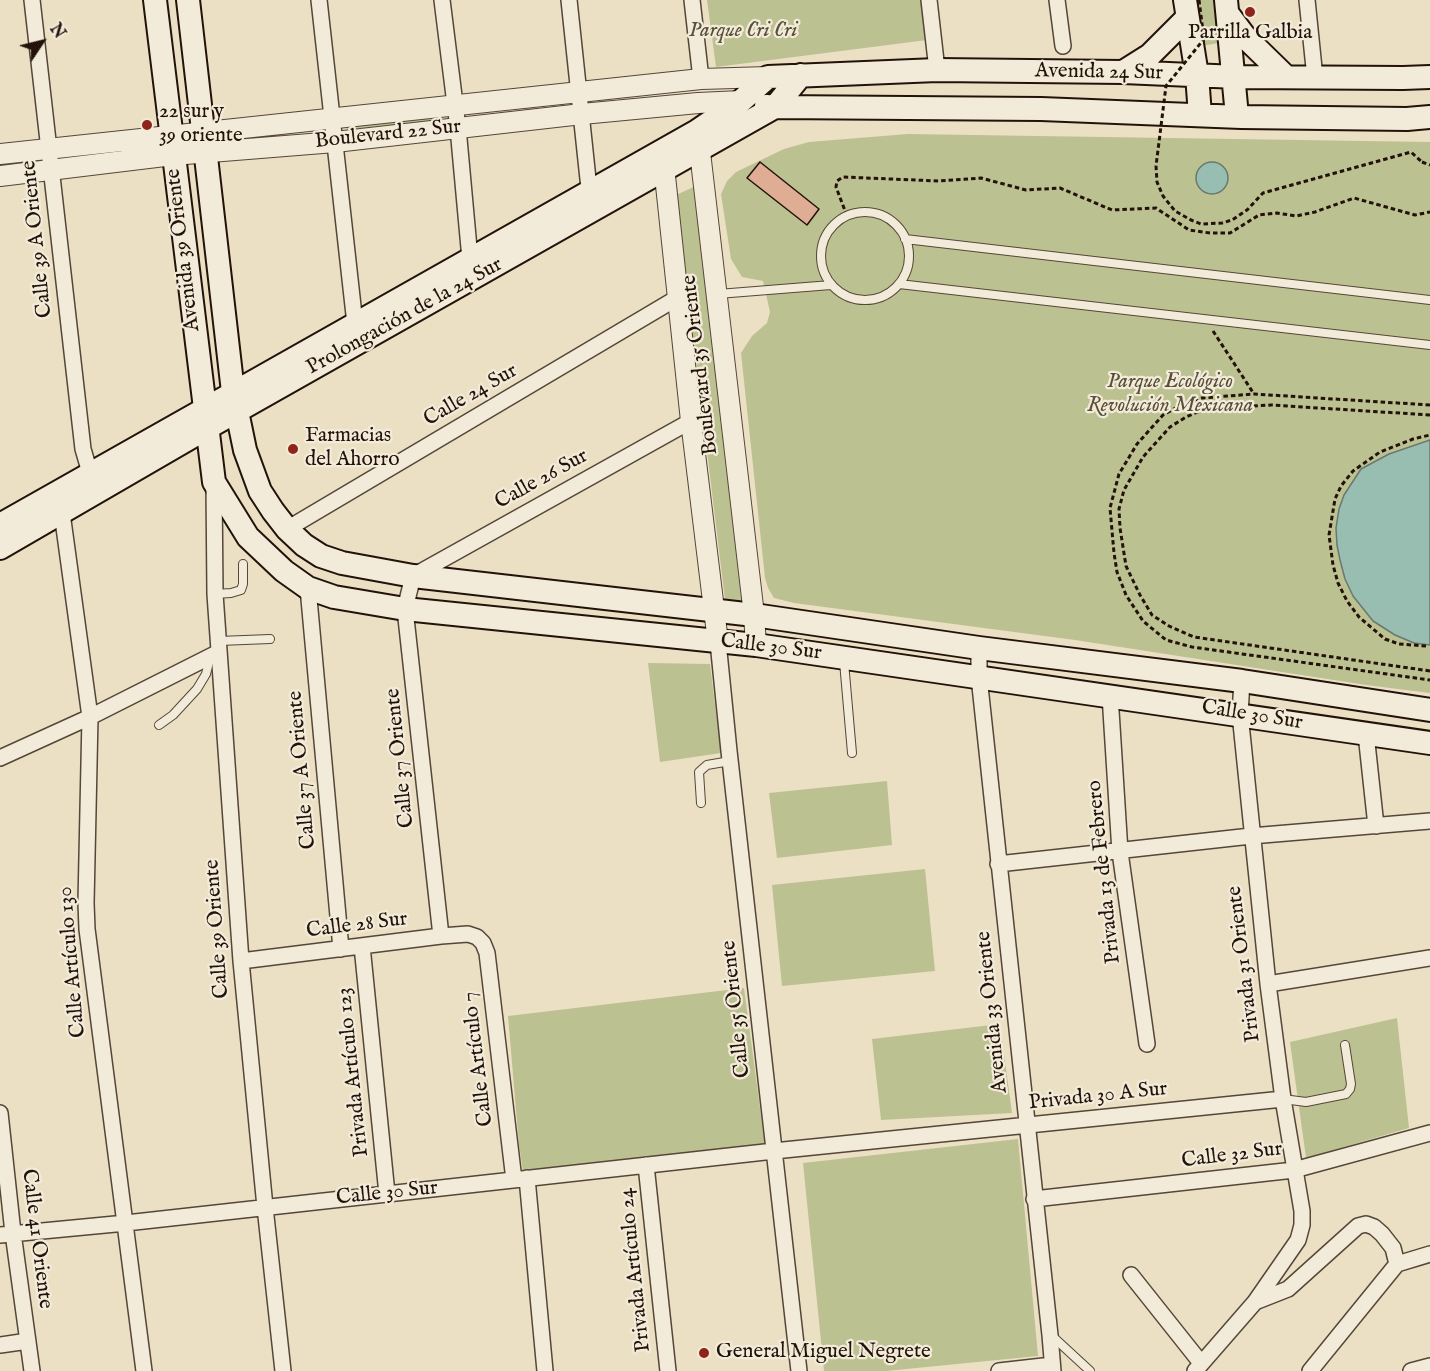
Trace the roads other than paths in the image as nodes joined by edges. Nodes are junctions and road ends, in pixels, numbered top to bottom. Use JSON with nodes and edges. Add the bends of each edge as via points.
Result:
{"nodes":[{"id":1,"x":32,"y":0,"type":"edge"},
{"id":2,"x":155,"y":0,"type":"edge"},
{"id":3,"x":188,"y":0,"type":"edge"},
{"id":4,"x":319,"y":0,"type":"edge"},
{"id":5,"x":442,"y":0,"type":"edge"},
{"id":6,"x":569,"y":0,"type":"edge"},
{"id":7,"x":692,"y":0,"type":"edge"},
{"id":8,"x":929,"y":0,"type":"edge"},
{"id":9,"x":1057,"y":0,"type":"edge"},
{"id":10,"x":1307,"y":0,"type":"edge"},
{"id":11,"x":1190,"y":6,"type":"edge"},
{"id":12,"x":1226,"y":6,"type":"edge"},
{"id":13,"x":1063,"y":46,"type":"dead end"},
{"id":14,"x":937,"y":70,"type":"junction"},
{"id":15,"x":1123,"y":72,"type":"junction"},
{"id":16,"x":801,"y":75,"type":"junction"},
{"id":17,"x":1197,"y":75,"type":"junction"},
{"id":18,"x":768,"y":77,"type":"junction"},
{"id":19,"x":1233,"y":77,"type":"junction"},
{"id":20,"x":1286,"y":77,"type":"junction"},
{"id":21,"x":1430,"y":77,"type":"edge"},
{"id":22,"x":1315,"y":78,"type":"junction"},
{"id":23,"x":701,"y":79,"type":"junction"},
{"id":24,"x":580,"y":93,"type":"junction"},
{"id":25,"x":741,"y":101,"type":"junction"},
{"id":26,"x":698,"y":103,"type":"junction"},
{"id":27,"x":456,"y":106,"type":"junction"},
{"id":28,"x":775,"y":107,"type":"junction"},
{"id":29,"x":582,"y":114,"type":"junction"},
{"id":30,"x":1200,"y":115,"type":"junction"},
{"id":31,"x":1236,"y":116,"type":"junction"},
{"id":32,"x":1430,"y":117,"type":"edge"},
{"id":33,"x":333,"y":120,"type":"junction"},
{"id":34,"x":458,"y":128,"type":"junction"},
{"id":35,"x":698,"y":141,"type":"junction"},
{"id":36,"x":204,"y":142,"type":"junction"},
{"id":37,"x":335,"y":142,"type":"junction"},
{"id":38,"x":172,"y":145,"type":"junction"},
{"id":39,"x":49,"y":149,"type":"junction"},
{"id":40,"x":0,"y":154,"type":"edge"},
{"id":41,"x":663,"y":161,"type":"junction"},
{"id":42,"x":51,"y":170,"type":"junction"},
{"id":43,"x":0,"y":176,"type":"edge"},
{"id":44,"x":590,"y":202,"type":"junction"},
{"id":45,"x":905,"y":239,"type":"junction"},
{"id":46,"x":470,"y":260,"type":"junction"},
{"id":47,"x":899,"y":284,"type":"junction"},
{"id":48,"x":831,"y":285,"type":"junction"},
{"id":49,"x":717,"y":294,"type":"junction"},
{"id":50,"x":677,"y":298,"type":"junction"},
{"id":51,"x":1430,"y":300,"type":"edge"},
{"id":52,"x":355,"y":324,"type":"junction"},
{"id":53,"x":1430,"y":345,"type":"edge"},
{"id":54,"x":235,"y":402,"type":"junction"},
{"id":55,"x":205,"y":419,"type":"junction"},
{"id":56,"x":691,"y":421,"type":"junction"},
{"id":57,"x":90,"y":473,"type":"junction"},
{"id":58,"x":214,"y":482,"type":"junction"},
{"id":59,"x":62,"y":513,"type":"junction"},
{"id":60,"x":0,"y":525,"type":"edge"},
{"id":61,"x":287,"y":529,"type":"junction"},
{"id":62,"x":0,"y":548,"type":"edge"},
{"id":63,"x":243,"y":564,"type":"dead end"},
{"id":64,"x":413,"y":576,"type":"junction"},
{"id":65,"x":308,"y":588,"type":"junction"},
{"id":66,"x":215,"y":594,"type":"junction"},
{"id":67,"x":405,"y":609,"type":"junction"},
{"id":68,"x":716,"y":611,"type":"junction"},
{"id":69,"x":754,"y":615,"type":"junction"},
{"id":70,"x":270,"y":639,"type":"dead end"},
{"id":71,"x":718,"y":642,"type":"junction"},
{"id":72,"x":756,"y":645,"type":"junction"},
{"id":73,"x":979,"y":648,"type":"junction"},
{"id":74,"x":216,"y":650,"type":"junction"},
{"id":75,"x":843,"y":657,"type":"junction"},
{"id":76,"x":979,"y":676,"type":"junction"},
{"id":77,"x":1242,"y":681,"type":"junction"},
{"id":78,"x":1110,"y":695,"type":"junction"},
{"id":79,"x":1430,"y":710,"type":"edge"},
{"id":80,"x":1240,"y":714,"type":"junction"},
{"id":81,"x":90,"y":717,"type":"junction"},
{"id":82,"x":159,"y":725,"type":"dead end"},
{"id":83,"x":1366,"y":734,"type":"junction"},
{"id":84,"x":1430,"y":743,"type":"edge"},
{"id":85,"x":852,"y":753,"type":"dead end"},
{"id":86,"x":0,"y":758,"type":"edge"},
{"id":87,"x":730,"y":761,"type":"junction"},
{"id":88,"x":701,"y":803,"type":"dead end"},
{"id":89,"x":1430,"y":821,"type":"edge"},
{"id":90,"x":1376,"y":826,"type":"junction"},
{"id":91,"x":1251,"y":836,"type":"junction"},
{"id":92,"x":1120,"y":852,"type":"junction"},
{"id":93,"x":999,"y":864,"type":"junction"},
{"id":94,"x":441,"y":936,"type":"junction"},
{"id":95,"x":477,"y":937,"type":"joint"},
{"id":96,"x":362,"y":946,"type":"junction"},
{"id":97,"x":341,"y":949,"type":"junction"},
{"id":98,"x":1430,"y":958,"type":"edge"},
{"id":99,"x":241,"y":962,"type":"junction"},
{"id":100,"x":1268,"y":984,"type":"junction"},
{"id":101,"x":1147,"y":1044,"type":"dead end"},
{"id":102,"x":1345,"y":1045,"type":"dead end"},
{"id":103,"x":1283,"y":1100,"type":"junction"},
{"id":104,"x":0,"y":1113,"type":"edge"},
{"id":105,"x":1026,"y":1125,"type":"junction"},
{"id":106,"x":1,"y":1132,"type":"edge"},
{"id":107,"x":1430,"y":1133,"type":"edge"},
{"id":108,"x":774,"y":1151,"type":"junction"},
{"id":109,"x":646,"y":1165,"type":"junction"},
{"id":110,"x":1294,"y":1170,"type":"junction"},
{"id":111,"x":521,"y":1179,"type":"junction"},
{"id":112,"x":387,"y":1194,"type":"junction"},
{"id":113,"x":1034,"y":1199,"type":"junction"},
{"id":114,"x":265,"y":1208,"type":"junction"},
{"id":115,"x":126,"y":1223,"type":"junction"},
{"id":116,"x":7,"y":1234,"type":"edge"},
{"id":117,"x":1430,"y":1254,"type":"edge"},
{"id":118,"x":1397,"y":1264,"type":"junction"},
{"id":119,"x":1131,"y":1275,"type":"dead end"},
{"id":120,"x":1255,"y":1302,"type":"junction"},
{"id":121,"x":1050,"y":1335,"type":"junction"},
{"id":122,"x":28,"y":1341,"type":"junction"},
{"id":123,"x":0,"y":1345,"type":"edge"},
{"id":124,"x":1430,"y":1366,"type":"edge"},
{"id":125,"x":1198,"y":1367,"type":"edge"},
{"id":126,"x":1052,"y":1368,"type":"edge"},
{"id":127,"x":32,"y":1371,"type":"edge"},
{"id":128,"x":144,"y":1371,"type":"edge"},
{"id":129,"x":283,"y":1371,"type":"edge"},
{"id":130,"x":545,"y":1371,"type":"edge"},
{"id":131,"x":668,"y":1371,"type":"edge"},
{"id":132,"x":799,"y":1371,"type":"edge"},
{"id":133,"x":999,"y":1371,"type":"edge"},
{"id":134,"x":1090,"y":1371,"type":"edge"},
{"id":135,"x":1310,"y":1371,"type":"edge"},
{"id":136,"x":1412,"y":1371,"type":"edge"}],
"edges":[{"from":1,"to":39,"type":"street","name":"Calle 39 A Oriente"},
{"from":2,"to":38,"type":"main road","name":"Avenida 39 Oriente"},
{"from":3,"to":36,"type":"main road","name":"Avenida 39 Oriente"},
{"from":4,"to":33,"type":"street"},
{"from":5,"to":27,"type":"street"},
{"from":6,"to":24,"type":"street"},
{"from":7,"to":23,"type":"street"},
{"from":8,"to":14,"type":"street"},
{"from":9,"to":13,"type":"street"},
{"from":10,"to":22,"type":"street"},
{"from":11,"to":15,"type":"main road","via":[[1150,55]]},
{"from":11,"to":17,"type":"main road"},
{"from":12,"to":19,"type":"main road"},
{"from":12,"to":20,"type":"main road","via":[[1246,38]]},
{"from":14,"to":15,"type":"main road","name":"Avenida 24 Sur"},
{"from":14,"to":16,"type":"main road","name":"Avenida 24 Sur"},
{"from":15,"to":17,"type":"main road","name":"Avenida 24 Sur"},
{"from":16,"to":18,"type":"main road","name":"Avenida 24 Sur"},
{"from":16,"to":28,"type":"main road","name":"Prolongación de la 24 Sur"},
{"from":17,"to":19,"type":"main road","name":"Avenida 24 Sur"},
{"from":17,"to":30,"type":"main road"},
{"from":18,"to":23,"type":"street","name":"Boulevard 22 Sur"},
{"from":18,"to":25,"type":"main road","name":"Prolongación de la 24 Sur"},
{"from":19,"to":20,"type":"main road","name":"Avenida 24 Sur"},
{"from":19,"to":31,"type":"main road"},
{"from":20,"to":22,"type":"main road","name":"Avenida 24 Sur"},
{"from":21,"to":22,"type":"main road","name":"Avenida 24 Sur"},
{"from":23,"to":24,"type":"street","name":"Boulevard 22 Sur"},
{"from":23,"to":26,"type":"street","name":"Boulevard 35 Oriente"},
{"from":24,"to":27,"type":"street","name":"Boulevard 22 Sur"},
{"from":24,"to":29,"type":"street"},
{"from":25,"to":26,"type":"street","name":"Boulevard 22 Sur"},
{"from":25,"to":28,"type":"main road","name":"Boulevard 22 Sur"},
{"from":25,"to":35,"type":"main road","name":"Prolongación de la 24 Sur"},
{"from":26,"to":29,"type":"street","name":"Boulevard 22 Sur"},
{"from":26,"to":35,"type":"street","name":"Boulevard 35 Oriente"},
{"from":27,"to":33,"type":"street","name":"Boulevard 22 Sur"},
{"from":27,"to":34,"type":"street"},
{"from":28,"to":30,"type":"main road","name":"Avenida 24 Sur","via":[[1041,109]]},
{"from":28,"to":35,"type":"main road","name":"Prolongación de la 24 Sur"},
{"from":29,"to":34,"type":"street","name":"Boulevard 22 Sur"},
{"from":29,"to":44,"type":"street"},
{"from":30,"to":31,"type":"main road","name":"Avenida 24 Sur"},
{"from":31,"to":32,"type":"main road","name":"Avenida 24 Sur"},
{"from":33,"to":36,"type":"street","name":"Boulevard 22 Sur"},
{"from":33,"to":37,"type":"street"},
{"from":34,"to":37,"type":"street","name":"Boulevard 22 Sur"},
{"from":34,"to":46,"type":"street"},
{"from":35,"to":41,"type":"main road","name":"Prolongación de la 24 Sur"},
{"from":35,"to":49,"type":"street","name":"Boulevard 35 Oriente"},
{"from":36,"to":37,"type":"street","name":"Boulevard 22 Sur"},
{"from":36,"to":38,"type":"street","name":"Boulevard 22 Sur"},
{"from":36,"to":54,"type":"main road","name":"Avenida 39 Oriente"},
{"from":37,"to":52,"type":"street"},
{"from":38,"to":39,"type":"street","name":"Boulevard 22 Sur"},
{"from":38,"to":42,"type":"street","name":"Boulevard 22 Sur"},
{"from":38,"to":55,"type":"main road","name":"Avenida 39 Oriente"},
{"from":39,"to":40,"type":"street","name":"Boulevard 22 Sur"},
{"from":39,"to":42,"type":"street","name":"Calle 39 A Oriente"},
{"from":41,"to":44,"type":"main road","name":"Prolongación de la 24 Sur"},
{"from":41,"to":50,"type":"street","name":"Boulevard 35 Oriente"},
{"from":42,"to":43,"type":"street","name":"Boulevard 22 Sur"},
{"from":42,"to":57,"type":"street","name":"Calle 39 A Oriente","via":[[82,448]]},
{"from":44,"to":46,"type":"main road","name":"Prolongación de la 24 Sur"},
{"from":44,"to":54,"type":"main road","name":"Prolongación de la 24 Sur"},
{"from":45,"to":47,"type":"lane","via":[[909,262]]},
{"from":45,"to":48,"type":"lane","via":[[892,222],[874,213],[860,212],[835,223],[821,247],[821,261]]},
{"from":45,"to":51,"type":"lane"},
{"from":46,"to":52,"type":"main road","name":"Prolongación de la 24 Sur"},
{"from":47,"to":48,"type":"lane","via":[[884,296],[865,301],[847,296]]},
{"from":47,"to":53,"type":"lane"},
{"from":48,"to":49,"type":"lane"},
{"from":49,"to":69,"type":"street","name":"Boulevard 35 Oriente"},
{"from":50,"to":56,"type":"street","name":"Boulevard 35 Oriente"},
{"from":50,"to":61,"type":"street","name":"Calle 24 Sur"},
{"from":52,"to":54,"type":"main road","name":"Prolongación de la 24 Sur"},
{"from":54,"to":55,"type":"main road","name":"Prolongación de la 24 Sur"},
{"from":54,"to":61,"type":"main road","name":"Calle 30 Sur","via":[[251,471]]},
{"from":55,"to":57,"type":"main road","name":"Prolongación de la 24 Sur"},
{"from":55,"to":58,"type":"main road","name":"Calle 30 Sur"},
{"from":55,"to":59,"type":"main road","name":"Prolongación de la 24 Sur"},
{"from":56,"to":64,"type":"street","name":"Calle 26 Sur"},
{"from":56,"to":68,"type":"street","name":"Boulevard 35 Oriente"},
{"from":57,"to":60,"type":"main road","name":"Prolongación de la 24 Sur"},
{"from":58,"to":65,"type":"main road","name":"Calle 30 Sur","via":[[256,545]]},
{"from":58,"to":66,"type":"street","name":"Calle 39 Oriente"},
{"from":59,"to":62,"type":"main road","name":"Prolongación de la 24 Sur"},
{"from":59,"to":81,"type":"street","name":"Calle Artículo 130"},
{"from":61,"to":64,"type":"main road","name":"Calle 30 Sur","via":[[304,545],[342,563]]},
{"from":63,"to":66,"type":"lane","via":[[241,590]]},
{"from":64,"to":67,"type":"street","name":"Calle 37 Oriente"},
{"from":64,"to":68,"type":"main road","name":"Calle 30 Sur"},
{"from":65,"to":67,"type":"main road","name":"Calle 30 Sur","via":[[334,597]]},
{"from":65,"to":97,"type":"street","name":"Calle 37 A Oriente"},
{"from":66,"to":74,"type":"street","name":"Calle 39 Oriente"},
{"from":67,"to":71,"type":"main road","name":"Calle 30 Sur"},
{"from":67,"to":94,"type":"street","name":"Calle 37 Oriente"},
{"from":68,"to":69,"type":"main road","name":"Calle 30 Sur"},
{"from":68,"to":71,"type":"street","name":"Boulevard 35 Oriente"},
{"from":69,"to":72,"type":"street","name":"Boulevard 35 Oriente"},
{"from":69,"to":73,"type":"main road","name":"Calle 30 Sur"},
{"from":70,"to":74,"type":"lane"},
{"from":71,"to":72,"type":"main road","name":"Calle 30 Sur"},
{"from":71,"to":87,"type":"street","name":"Calle 35 Oriente"},
{"from":72,"to":75,"type":"main road","name":"Calle 30 Sur"},
{"from":73,"to":76,"type":"street","name":"Avenida 33 Oriente"},
{"from":73,"to":77,"type":"main road","name":"Calle 30 Sur"},
{"from":74,"to":81,"type":"street"},
{"from":74,"to":82,"type":"lane","via":[[197,689]]},
{"from":74,"to":99,"type":"street","name":"Calle 39 Oriente"},
{"from":75,"to":76,"type":"main road","name":"Calle 30 Sur"},
{"from":75,"to":85,"type":"lane"},
{"from":76,"to":78,"type":"main road","name":"Calle 30 Sur"},
{"from":76,"to":93,"type":"street","name":"Avenida 33 Oriente"},
{"from":77,"to":79,"type":"main road","name":"Calle 30 Sur"},
{"from":77,"to":80,"type":"street","name":"Privada 31 Oriente"},
{"from":78,"to":80,"type":"main road","name":"Calle 30 Sur"},
{"from":78,"to":92,"type":"street","name":"Privada 13 de Febrero"},
{"from":80,"to":83,"type":"main road","name":"Calle 30 Sur"},
{"from":80,"to":91,"type":"street","name":"Privada 31 Oriente"},
{"from":81,"to":86,"type":"street"},
{"from":81,"to":115,"type":"street","name":"Calle Artículo 130","via":[[87,929]]},
{"from":83,"to":84,"type":"main road","name":"Calle 30 Sur"},
{"from":83,"to":90,"type":"street"},
{"from":87,"to":88,"type":"lane","via":[[707,765],[699,772]]},
{"from":87,"to":108,"type":"street","name":"Calle 35 Oriente"},
{"from":89,"to":90,"type":"street"},
{"from":90,"to":91,"type":"street"},
{"from":91,"to":92,"type":"street"},
{"from":91,"to":100,"type":"street","name":"Privada 31 Oriente"},
{"from":92,"to":93,"type":"street"},
{"from":92,"to":101,"type":"street","name":"Privada 13 de Febrero"},
{"from":93,"to":105,"type":"street","name":"Avenida 33 Oriente"},
{"from":94,"to":95,"type":"street","name":"Calle 28 Sur"},
{"from":94,"to":96,"type":"street","name":"Calle 28 Sur"},
{"from":95,"to":111,"type":"street","name":"Calle Artículo 7","via":[[487,953]]},
{"from":96,"to":97,"type":"street","name":"Calle 28 Sur"},
{"from":96,"to":112,"type":"street","name":"Privada Artículo 123"},
{"from":97,"to":99,"type":"street","name":"Calle 28 Sur"},
{"from":98,"to":100,"type":"street"},
{"from":99,"to":114,"type":"street","name":"Calle 39 Oriente"},
{"from":100,"to":103,"type":"street","name":"Privada 31 Oriente"},
{"from":102,"to":103,"type":"lane","via":[[1351,1084],[1346,1094],[1306,1102]]},
{"from":103,"to":105,"type":"street","name":"Privada 30 A Sur"},
{"from":103,"to":110,"type":"street","name":"Privada 31 Oriente"},
{"from":104,"to":106,"type":"street","name":"Calle 41 Oriente"},
{"from":105,"to":108,"type":"street","name":"Privada 30 A Sur"},
{"from":105,"to":113,"type":"street","name":"Avenida 33 Oriente"},
{"from":106,"to":116,"type":"street","name":"Calle 41 Oriente"},
{"from":107,"to":110,"type":"street","name":"Calle 32 Sur"},
{"from":108,"to":109,"type":"street","name":"Calle 30 Sur"},
{"from":108,"to":132,"type":"street","name":"Calle 35 Oriente"},
{"from":109,"to":111,"type":"street","name":"Calle 30 Sur"},
{"from":109,"to":131,"type":"street","name":"Privada Artículo 24"},
{"from":110,"to":113,"type":"street","name":"Calle 32 Sur"},
{"from":110,"to":120,"type":"street","name":"Privada 31 Oriente","via":[[1302,1211],[1298,1240]]},
{"from":111,"to":112,"type":"street","name":"Calle 30 Sur"},
{"from":111,"to":130,"type":"street","name":"Calle Artículo 7"},
{"from":112,"to":114,"type":"street","name":"Calle 30 Sur"},
{"from":113,"to":121,"type":"street","name":"Avenida 33 Oriente"},
{"from":114,"to":115,"type":"street","name":"Calle 30 Sur"},
{"from":114,"to":129,"type":"street","name":"Calle 39 Oriente"},
{"from":115,"to":116,"type":"street","name":"Calle 30 Sur"},
{"from":115,"to":128,"type":"street","name":"Calle Artículo 130"},
{"from":116,"to":122,"type":"street","name":"Calle 41 Oriente"},
{"from":117,"to":118,"type":"street"},
{"from":118,"to":120,"type":"street","via":[[1393,1248],[1382,1234],[1366,1224],[1288,1289]]},
{"from":118,"to":135,"type":"street"},
{"from":119,"to":125,"type":"street"},
{"from":120,"to":125,"type":"street"},
{"from":121,"to":126,"type":"street","name":"Avenida 33 Oriente"},
{"from":121,"to":134,"type":"lane"},
{"from":122,"to":123,"type":"street"},
{"from":122,"to":127,"type":"street","name":"Calle 41 Oriente"},
{"from":124,"to":136,"type":"street"},
{"from":126,"to":133,"type":"street"}]}
